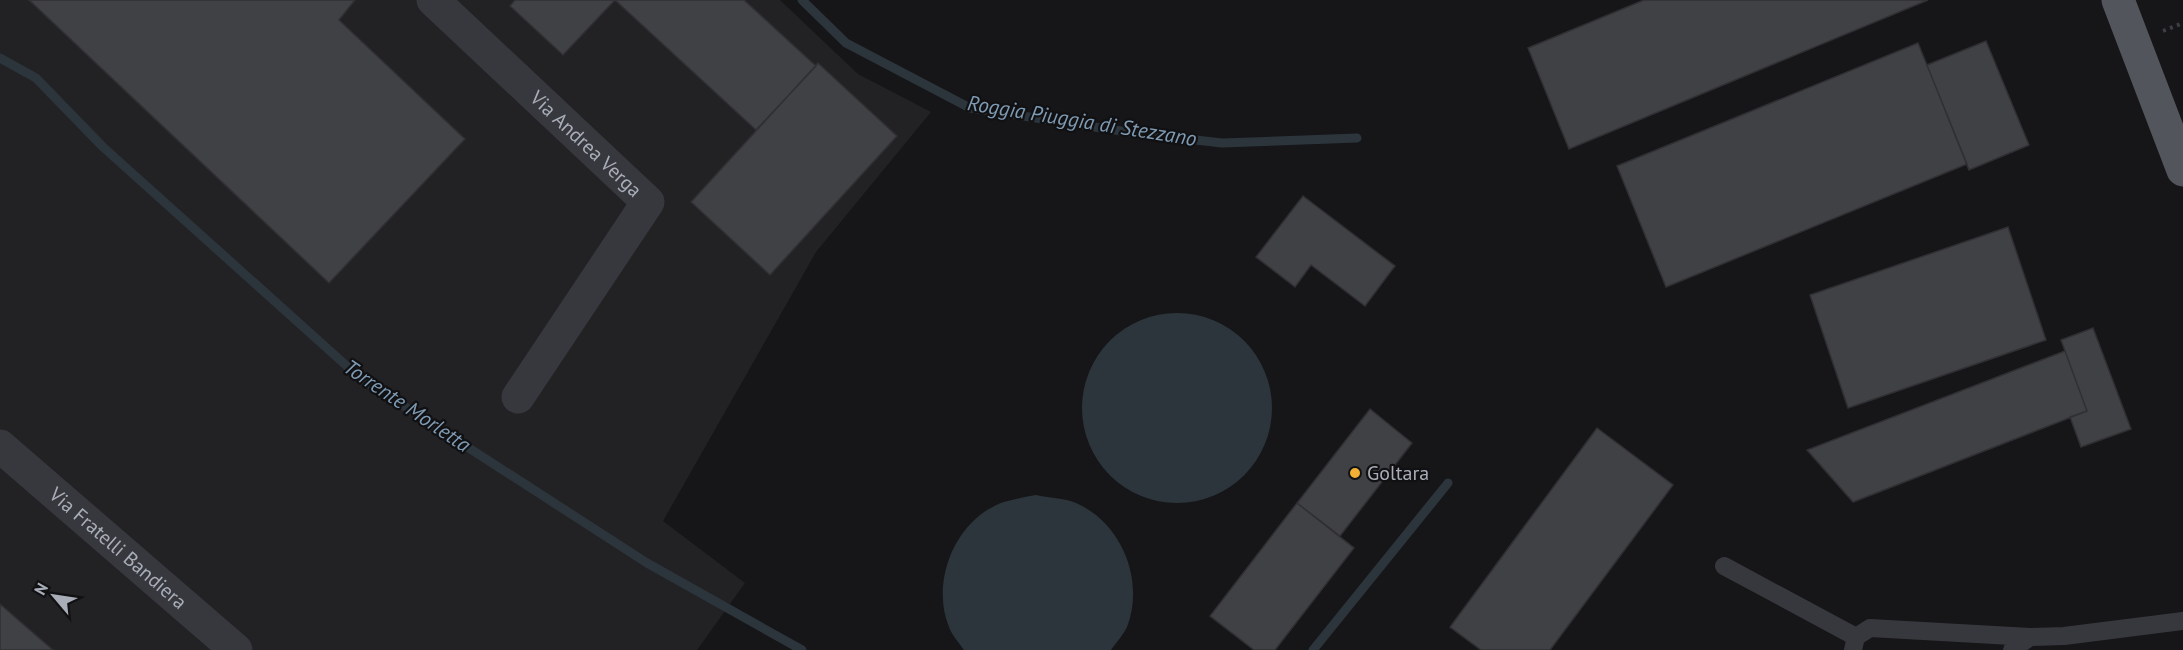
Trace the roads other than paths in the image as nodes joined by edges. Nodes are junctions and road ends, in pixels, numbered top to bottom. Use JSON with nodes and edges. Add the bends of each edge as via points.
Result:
{"nodes":[{"id":1,"x":433,"y":0,"type":"edge"},
{"id":2,"x":2118,"y":0,"type":"edge"},
{"id":3,"x":2183,"y":170,"type":"edge"},
{"id":4,"x":518,"y":397,"type":"dead end"},
{"id":5,"x":0,"y":446,"type":"edge"},
{"id":6,"x":1724,"y":566,"type":"dead end"},
{"id":7,"x":2183,"y":614,"type":"edge"},
{"id":8,"x":2183,"y":621,"type":"edge"},
{"id":9,"x":2154,"y":624,"type":"junction"},
{"id":10,"x":2183,"y":633,"type":"edge"},
{"id":11,"x":2030,"y":637,"type":"junction"},
{"id":12,"x":2067,"y":643,"type":"edge"},
{"id":13,"x":1855,"y":644,"type":"edge"},
{"id":14,"x":236,"y":650,"type":"edge"},
{"id":15,"x":2012,"y":650,"type":"edge"}],
"edges":[{"from":1,"to":4,"type":"street","name":"Via Andrea Verga","via":[[648,202]]},
{"from":2,"to":3,"type":"main road"},
{"from":5,"to":14,"type":"street","name":"Via Fratelli Bandiera"},
{"from":6,"to":13,"type":"lane"},
{"from":7,"to":9,"type":"lane"},
{"from":8,"to":9,"type":"lane"},
{"from":9,"to":10,"type":"lane"},
{"from":9,"to":12,"type":"lane"},
{"from":11,"to":12,"type":"lane"},
{"from":11,"to":13,"type":"lane","via":[[1870,628]]},
{"from":11,"to":15,"type":"lane"}]}
